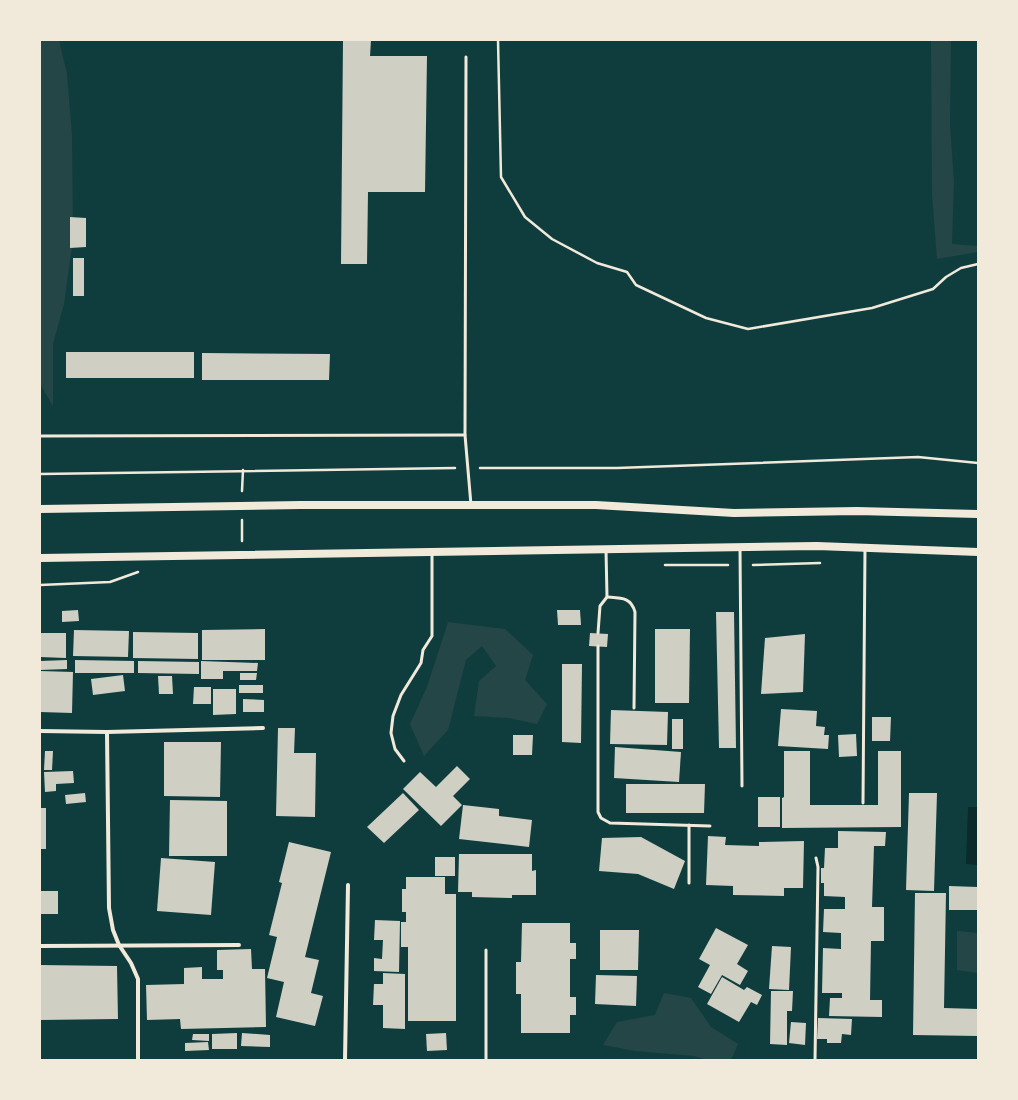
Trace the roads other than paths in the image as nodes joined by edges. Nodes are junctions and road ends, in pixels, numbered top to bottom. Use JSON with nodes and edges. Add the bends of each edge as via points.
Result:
{"nodes":[{"id":1,"x":466,"y":57,"type":"dead end"},
{"id":2,"x":466,"y":435,"type":"junction"},
{"id":3,"x":40,"y":436,"type":"edge"},
{"id":4,"x":471,"y":506,"type":"junction"},
{"id":5,"x":40,"y":509,"type":"edge"},
{"id":6,"x":978,"y":514,"type":"edge"},
{"id":7,"x":740,"y":548,"type":"junction"},
{"id":8,"x":865,"y":548,"type":"junction"},
{"id":9,"x":606,"y":550,"type":"junction"},
{"id":10,"x":432,"y":552,"type":"junction"},
{"id":11,"x":978,"y":552,"type":"edge"},
{"id":12,"x":40,"y":558,"type":"edge"},
{"id":13,"x":608,"y":597,"type":"junction"},
{"id":14,"x":598,"y":633,"type":"dead end"},
{"id":15,"x":598,"y":646,"type":"dead end"},
{"id":16,"x":634,"y":708,"type":"dead end"},
{"id":17,"x":262,"y":728,"type":"dead end"},
{"id":18,"x":40,"y":731,"type":"edge"},
{"id":19,"x":107,"y":732,"type":"junction"},
{"id":20,"x":404,"y":761,"type":"dead end"},
{"id":21,"x":742,"y":786,"type":"dead end"},
{"id":22,"x":863,"y":803,"type":"dead end"},
{"id":23,"x":689,"y":825,"type":"junction"},
{"id":24,"x":710,"y":826,"type":"dead end"},
{"id":25,"x":816,"y":858,"type":"dead end"},
{"id":26,"x":689,"y":883,"type":"dead end"},
{"id":27,"x":348,"y":885,"type":"dead end"},
{"id":28,"x":119,"y":945,"type":"junction"},
{"id":29,"x":238,"y":945,"type":"dead end"},
{"id":30,"x":40,"y":946,"type":"edge"},
{"id":31,"x":486,"y":950,"type":"dead end"},
{"id":32,"x":138,"y":1060,"type":"edge"},
{"id":33,"x":345,"y":1060,"type":"edge"},
{"id":34,"x":486,"y":1060,"type":"edge"},
{"id":35,"x":815,"y":1060,"type":"edge"}],
"edges":[{"from":1,"to":2,"type":"lane"},
{"from":2,"to":3,"type":"lane"},
{"from":2,"to":4,"type":"lane"},
{"from":4,"to":5,"type":"main road","via":[[301,505]]},
{"from":4,"to":6,"type":"main road","via":[[596,505],[734,513],[858,511]]},
{"from":7,"to":8,"type":"main road"},
{"from":7,"to":9,"type":"main road"},
{"from":7,"to":21,"type":"lane"},
{"from":8,"to":11,"type":"main road"},
{"from":8,"to":22,"type":"lane"},
{"from":9,"to":10,"type":"main road"},
{"from":9,"to":13,"type":"lane"},
{"from":10,"to":12,"type":"main road"},
{"from":10,"to":20,"type":"lane","via":[[432,636],[423,650],[421,663],[401,695],[393,716],[391,733],[395,749]]},
{"from":13,"to":14,"type":"lane","via":[[600,606]]},
{"from":13,"to":16,"type":"lane","via":[[627,599],[633,604],[635,612]]},
{"from":15,"to":23,"type":"lane","via":[[598,812],[601,818],[610,823]]},
{"from":17,"to":19,"type":"street"},
{"from":18,"to":19,"type":"street"},
{"from":19,"to":28,"type":"street","via":[[109,908]]},
{"from":23,"to":24,"type":"lane"},
{"from":23,"to":26,"type":"lane"},
{"from":25,"to":35,"type":"lane","via":[[818,867]]},
{"from":27,"to":33,"type":"street"},
{"from":28,"to":29,"type":"street"},
{"from":28,"to":30,"type":"street"},
{"from":28,"to":32,"type":"street","via":[[131,962],[138,979]]},
{"from":31,"to":34,"type":"lane"}]}
